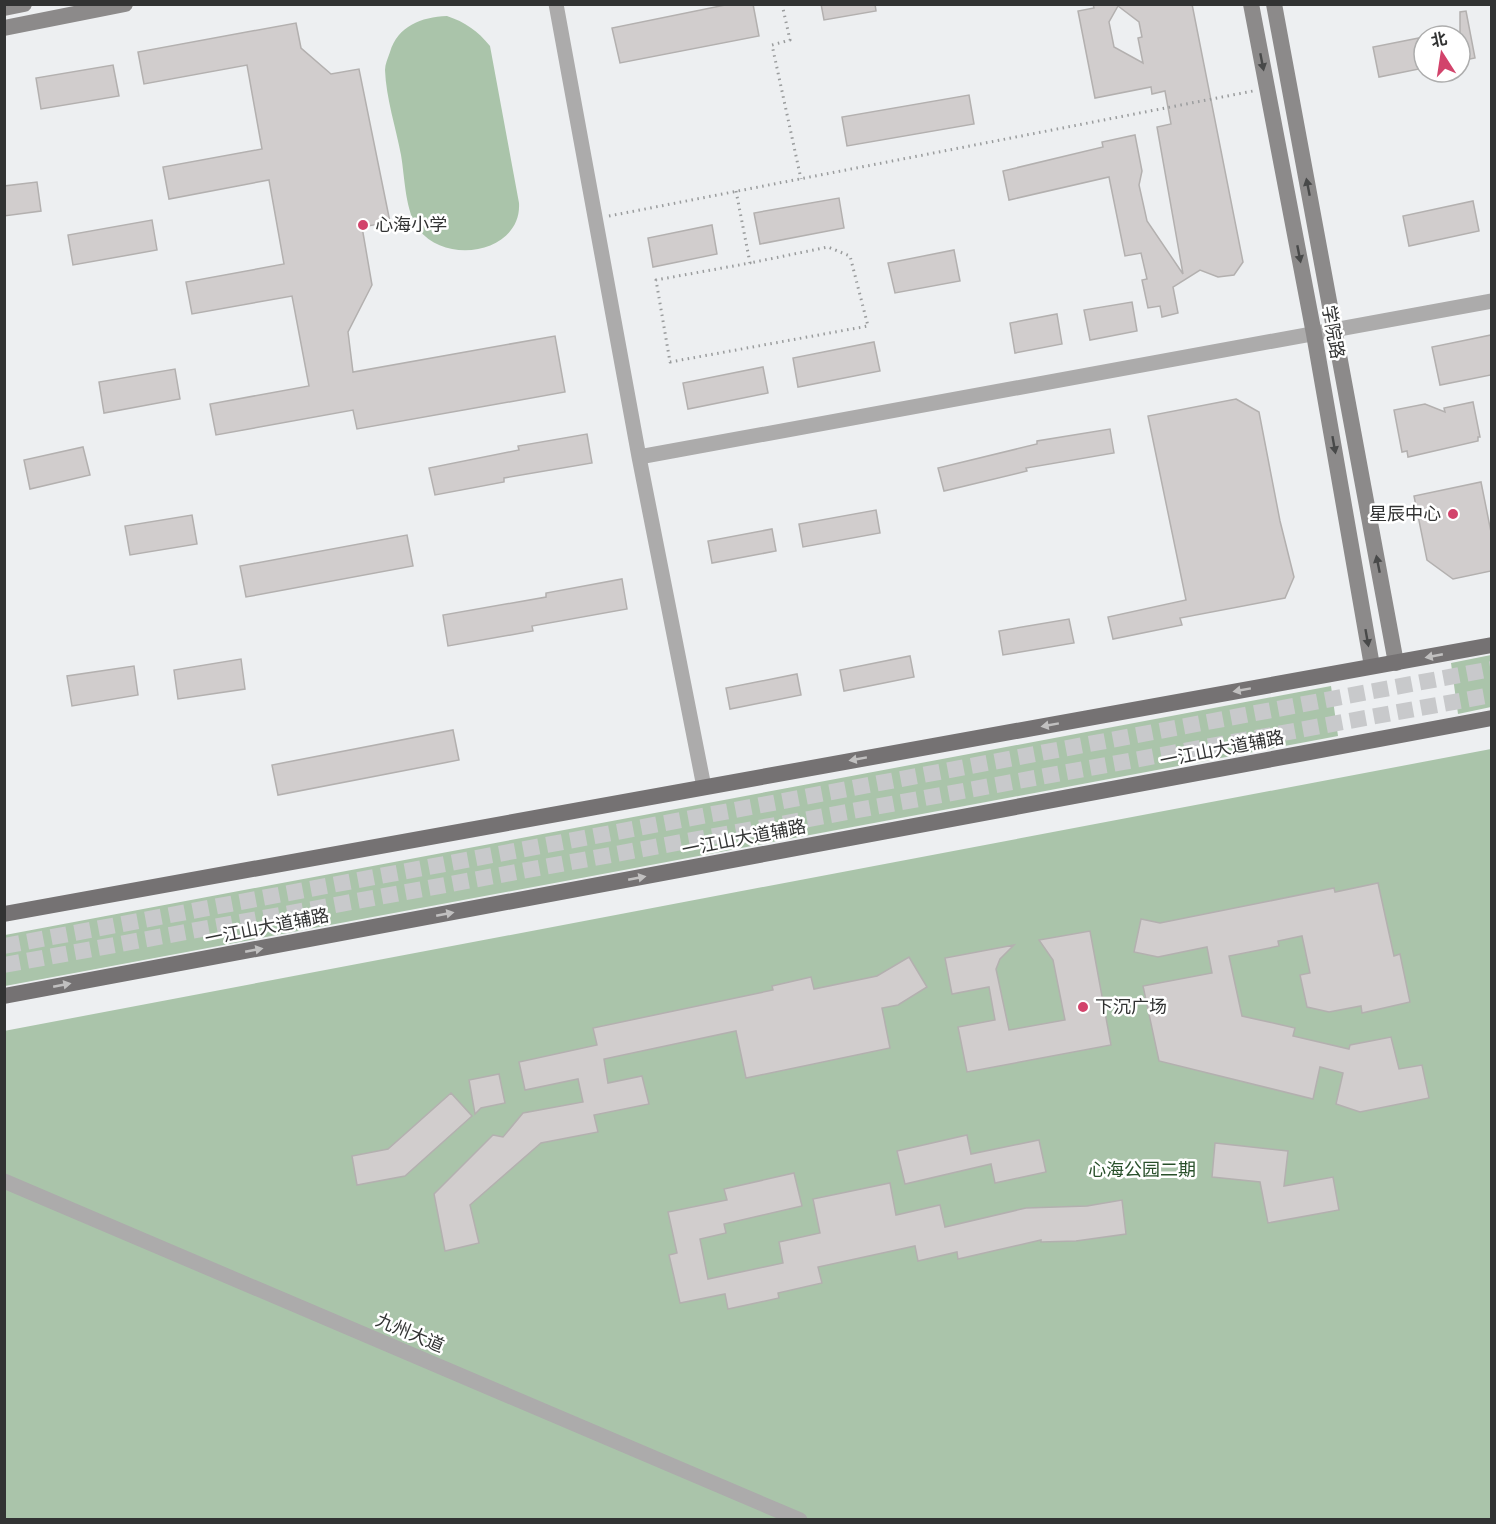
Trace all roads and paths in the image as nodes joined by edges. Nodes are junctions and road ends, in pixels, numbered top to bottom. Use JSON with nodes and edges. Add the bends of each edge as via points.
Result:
{"nodes":[{"id":1,"x":24,"y":4,"type":"edge"},
{"id":2,"x":125,"y":4,"type":"edge"},
{"id":3,"x":556,"y":4,"type":"edge"},
{"id":4,"x":782,"y":4,"type":"edge"},
{"id":5,"x":1251,"y":4,"type":"edge"},
{"id":6,"x":1274,"y":4,"type":"edge"},
{"id":7,"x":4,"y":8,"type":"edge"},
{"id":8,"x":4,"y":28,"type":"edge"},
{"id":9,"x":1268,"y":89,"type":"junction"},
{"id":10,"x":801,"y":179,"type":"junction"},
{"id":11,"x":736,"y":191,"type":"junction"},
{"id":12,"x":595,"y":218,"type":"junction"},
{"id":13,"x":750,"y":263,"type":"junction"},
{"id":14,"x":1491,"y":301,"type":"edge"},
{"id":15,"x":1334,"y":330,"type":"junction"},
{"id":16,"x":1314,"y":334,"type":"junction"},
{"id":17,"x":639,"y":457,"type":"junction"},
{"id":18,"x":1491,"y":645,"type":"edge"},
{"id":19,"x":1396,"y":663,"type":"junction"},
{"id":20,"x":1372,"y":666,"type":"junction"},
{"id":21,"x":1491,"y":718,"type":"edge"},
{"id":22,"x":704,"y":787,"type":"junction"},
{"id":23,"x":108,"y":894,"type":"junction"},
{"id":24,"x":4,"y":906,"type":"edge"},
{"id":25,"x":4,"y":914,"type":"edge"},
{"id":26,"x":4,"y":996,"type":"edge"},
{"id":27,"x":4,"y":1181,"type":"edge"},
{"id":28,"x":800,"y":1520,"type":"edge"}],
"edges":[{"from":1,"to":7,"type":"main road"},
{"from":2,"to":8,"type":"main road"},
{"from":3,"to":12,"type":"street"},
{"from":4,"to":10,"type":"path","via":[[790,40],[772,45]]},
{"from":5,"to":9,"type":"main road","name":"学院路","one_way":true},
{"from":15,"to":6,"type":"main road","name":"学院路","one_way":true},
{"from":9,"to":10,"type":"path"},
{"from":9,"to":16,"type":"main road","name":"学院路","one_way":true},
{"from":10,"to":11,"type":"path"},
{"from":11,"to":12,"type":"path"},
{"from":11,"to":13,"type":"path"},
{"from":12,"to":17,"type":"street"},
{"from":13,"to":13,"type":"path","via":[[656,280],[670,362],[868,326],[850,256],[828,247]]},
{"from":14,"to":15,"type":"street"},
{"from":15,"to":16,"type":"street"},
{"from":19,"to":15,"type":"main road","name":"学院路","one_way":true},
{"from":16,"to":17,"type":"street"},
{"from":16,"to":20,"type":"main road","name":"学院路","one_way":true},
{"from":17,"to":22,"type":"street"},
{"from":18,"to":19,"type":"main road","one_way":true},
{"from":19,"to":20,"type":"main road"},
{"from":20,"to":22,"type":"main road","one_way":true},
{"from":26,"to":21,"type":"main road","name":"一江山大道辅路","one_way":true},
{"from":22,"to":23,"type":"main road"},
{"from":23,"to":24,"type":"main road"},
{"from":23,"to":25,"type":"main road"},
{"from":27,"to":28,"type":"street","name":"九州大道"}]}
